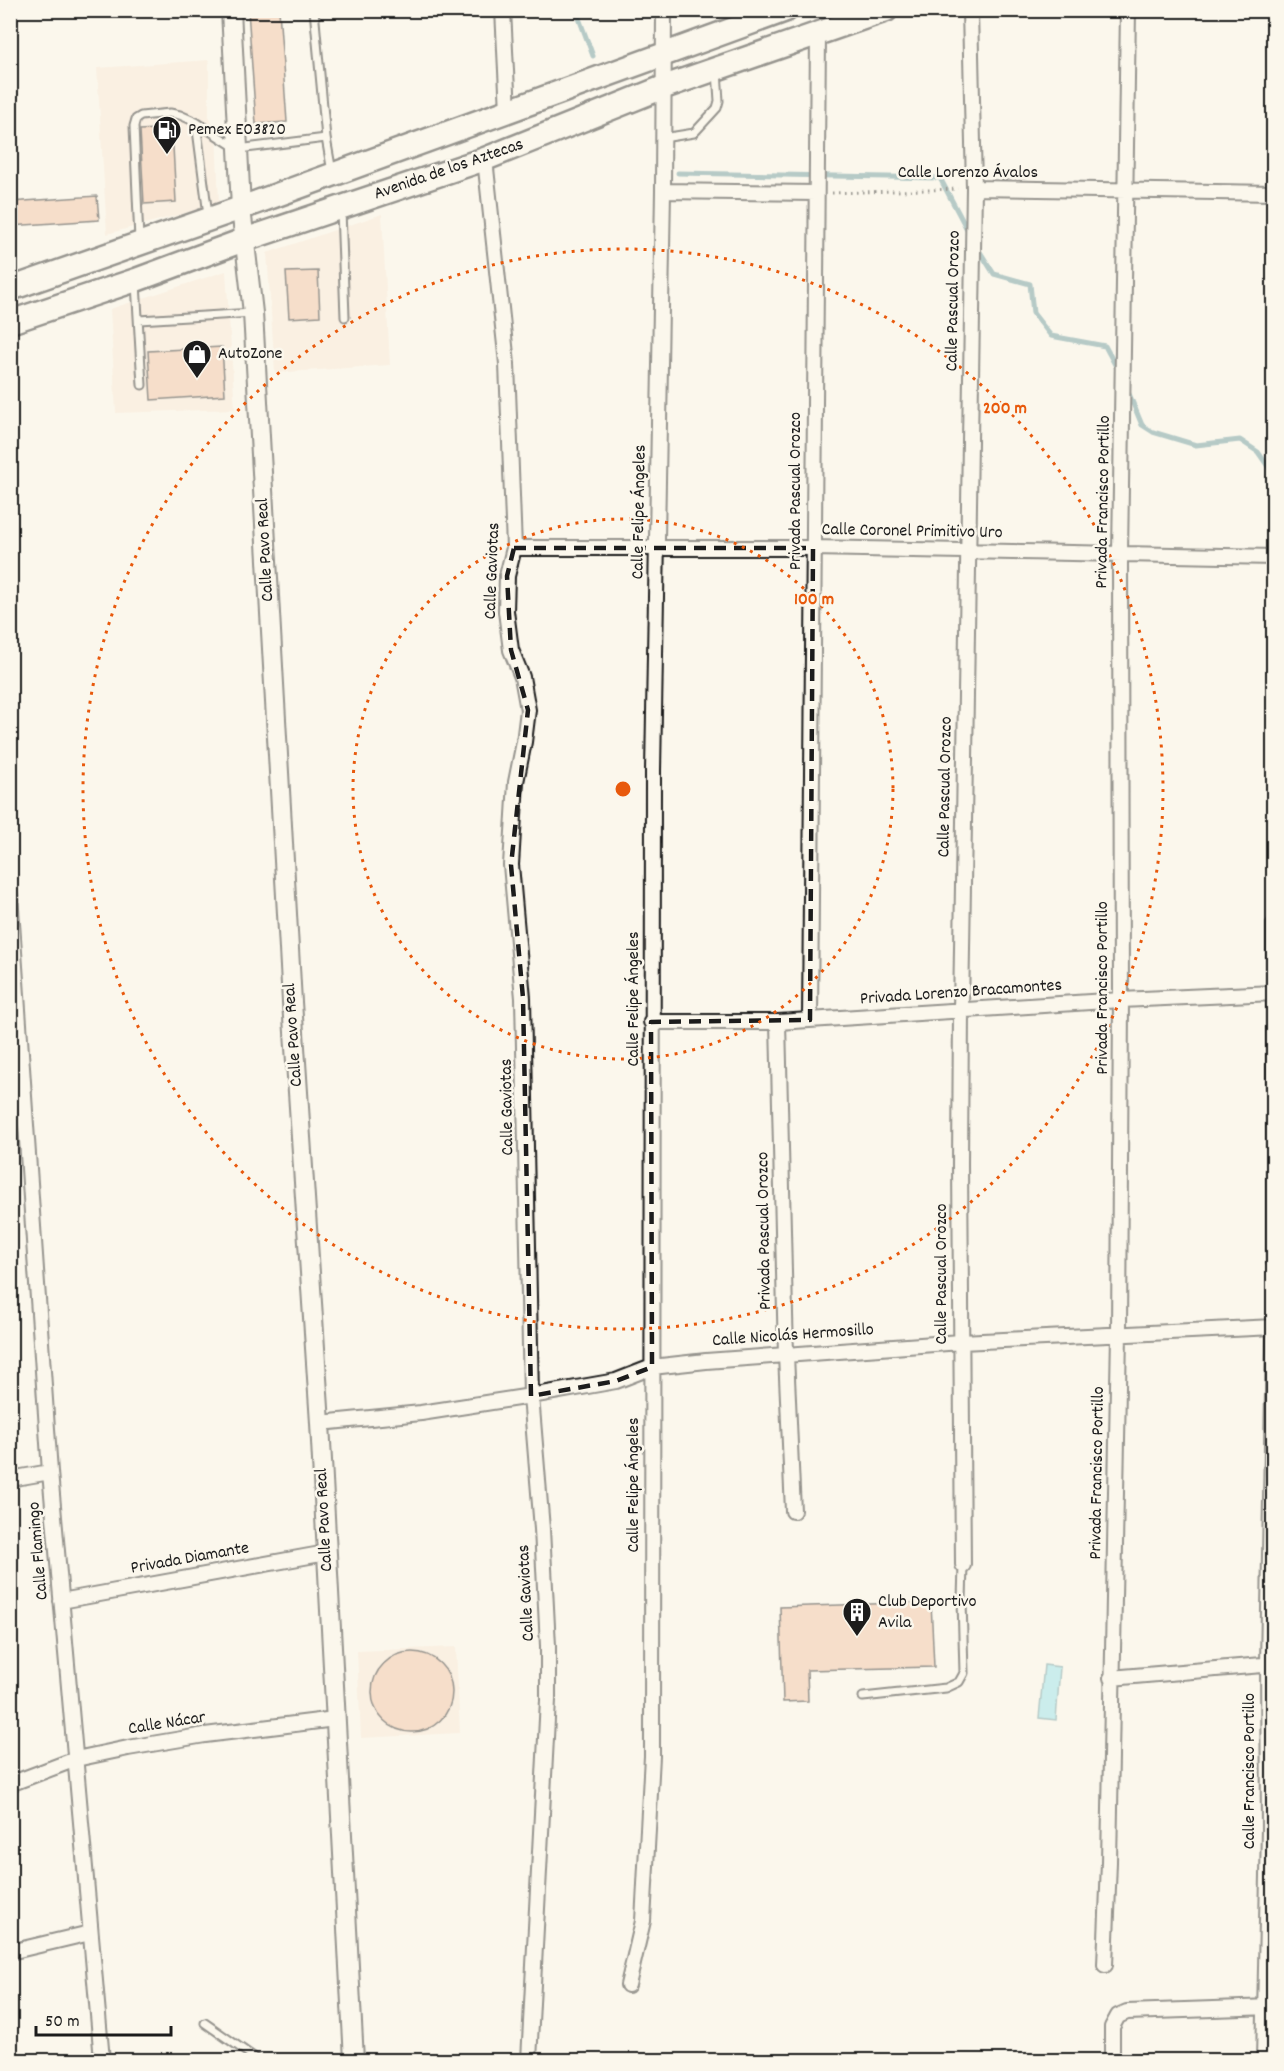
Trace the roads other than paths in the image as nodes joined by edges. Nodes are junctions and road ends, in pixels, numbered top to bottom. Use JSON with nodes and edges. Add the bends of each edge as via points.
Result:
{"nodes":[{"id":1,"x":231,"y":10,"type":"edge"},
{"id":2,"x":314,"y":10,"type":"edge"},
{"id":3,"x":502,"y":10,"type":"edge"},
{"id":4,"x":664,"y":10,"type":"edge"},
{"id":5,"x":786,"y":10,"type":"edge"},
{"id":6,"x":886,"y":10,"type":"edge"},
{"id":7,"x":970,"y":10,"type":"edge"},
{"id":8,"x":1128,"y":10,"type":"edge"},
{"id":9,"x":818,"y":34,"type":"junction"},
{"id":10,"x":664,"y":53,"type":"junction"},
{"id":11,"x":717,"y":69,"type":"junction"},
{"id":12,"x":664,"y":87,"type":"junction"},
{"id":13,"x":508,"y":111,"type":"junction"},
{"id":14,"x":196,"y":122,"type":"junction"},
{"id":15,"x":326,"y":138,"type":"junction"},
{"id":16,"x":663,"y":138,"type":"junction"},
{"id":17,"x":238,"y":149,"type":"junction"},
{"id":18,"x":485,"y":159,"type":"junction"},
{"id":19,"x":332,"y":175,"type":"junction"},
{"id":20,"x":974,"y":188,"type":"junction"},
{"id":21,"x":663,"y":191,"type":"junction"},
{"id":22,"x":1126,"y":192,"type":"junction"},
{"id":23,"x":816,"y":193,"type":"junction"},
{"id":24,"x":1274,"y":193,"type":"edge"},
{"id":25,"x":341,"y":207,"type":"junction"},
{"id":26,"x":241,"y":208,"type":"junction"},
{"id":27,"x":209,"y":219,"type":"junction"},
{"id":28,"x":244,"y":240,"type":"junction"},
{"id":29,"x":139,"y":242,"type":"junction"},
{"id":30,"x":135,"y":280,"type":"junction"},
{"id":31,"x":10,"y":289,"type":"edge"},
{"id":32,"x":253,"y":313,"type":"junction"},
{"id":33,"x":345,"y":317,"type":"dead end"},
{"id":34,"x":139,"y":320,"type":"junction"},
{"id":35,"x":10,"y":322,"type":"edge"},
{"id":36,"x":142,"y":385,"type":"dead end"},
{"id":37,"x":657,"y":547,"type":"junction"},
{"id":38,"x":514,"y":548,"type":"junction"},
{"id":39,"x":813,"y":548,"type":"junction"},
{"id":40,"x":968,"y":550,"type":"junction"},
{"id":41,"x":1120,"y":554,"type":"junction"},
{"id":42,"x":1274,"y":557,"type":"edge"},
{"id":43,"x":10,"y":894,"type":"edge"},
{"id":44,"x":1274,"y":924,"type":"edge"},
{"id":45,"x":12,"y":935,"type":"edge"},
{"id":46,"x":1273,"y":993,"type":"edge"},
{"id":47,"x":1121,"y":1000,"type":"junction"},
{"id":48,"x":961,"y":1012,"type":"junction"},
{"id":49,"x":810,"y":1020,"type":"junction"},
{"id":50,"x":651,"y":1022,"type":"junction"},
{"id":51,"x":778,"y":1022,"type":"junction"},
{"id":52,"x":1274,"y":1262,"type":"edge"},
{"id":53,"x":1274,"y":1327,"type":"edge"},
{"id":54,"x":1119,"y":1334,"type":"junction"},
{"id":55,"x":1274,"y":1337,"type":"edge"},
{"id":56,"x":961,"y":1342,"type":"junction"},
{"id":57,"x":786,"y":1355,"type":"junction"},
{"id":58,"x":652,"y":1367,"type":"junction"},
{"id":59,"x":531,"y":1396,"type":"junction"},
{"id":60,"x":320,"y":1423,"type":"junction"},
{"id":61,"x":50,"y":1472,"type":"junction"},
{"id":62,"x":10,"y":1479,"type":"edge"},
{"id":63,"x":793,"y":1511,"type":"dead end"},
{"id":64,"x":326,"y":1553,"type":"junction"},
{"id":65,"x":963,"y":1565,"type":"joint"},
{"id":66,"x":61,"y":1601,"type":"junction"},
{"id":67,"x":1271,"y":1664,"type":"edge"},
{"id":68,"x":1111,"y":1678,"type":"junction"},
{"id":69,"x":863,"y":1697,"type":"dead end"},
{"id":70,"x":335,"y":1719,"type":"junction"},
{"id":71,"x":76,"y":1759,"type":"junction"},
{"id":72,"x":10,"y":1784,"type":"edge"},
{"id":73,"x":90,"y":1933,"type":"junction"},
{"id":74,"x":10,"y":1952,"type":"edge"},
{"id":75,"x":1105,"y":1965,"type":"dead end"},
{"id":76,"x":628,"y":1985,"type":"dead end"},
{"id":77,"x":1269,"y":2007,"type":"edge"},
{"id":78,"x":205,"y":2023,"type":"dead end"},
{"id":79,"x":102,"y":2061,"type":"edge"},
{"id":80,"x":258,"y":2061,"type":"edge"},
{"id":81,"x":354,"y":2061,"type":"edge"},
{"id":82,"x":530,"y":2061,"type":"edge"},
{"id":83,"x":1112,"y":2061,"type":"edge"},
{"id":84,"x":1264,"y":2061,"type":"edge"}],
"edges":[{"from":1,"to":17,"type":"street","name":"Calle Pavo Real"},
{"from":2,"to":15,"type":"lane"},
{"from":3,"to":13,"type":"street"},
{"from":4,"to":10,"type":"street","name":"Calle Felipe Ángeles"},
{"from":5,"to":10,"type":"main road","name":"Avenida de los Aztecas"},
{"from":6,"to":9,"type":"main road","name":"Avenida de los Aztecas"},
{"from":7,"to":20,"type":"street","name":"Calle Pascual Orozco"},
{"from":8,"to":22,"type":"street","name":"Privada Francisco Portillo"},
{"from":9,"to":11,"type":"main road","name":"Avenida de los Aztecas"},
{"from":9,"to":23,"type":"street","name":"Privada Pascual Orozco"},
{"from":10,"to":12,"type":"street","name":"Calle Felipe Ángeles"},
{"from":10,"to":13,"type":"main road","name":"Avenida de los Aztecas"},
{"from":11,"to":12,"type":"main road","name":"Avenida de los Aztecas"},
{"from":11,"to":16,"type":"lane","via":[[717,108],[694,133]]},
{"from":12,"to":16,"type":"street","name":"Calle Felipe Ángeles"},
{"from":12,"to":18,"type":"main road","name":"Avenida de los Aztecas"},
{"from":13,"to":19,"type":"main road","name":"Avenida de los Aztecas"},
{"from":14,"to":17,"type":"lane"},
{"from":14,"to":27,"type":"lane"},
{"from":14,"to":29,"type":"lane","via":[[170,113],[136,119]]},
{"from":15,"to":17,"type":"lane"},
{"from":15,"to":19,"type":"lane"},
{"from":16,"to":21,"type":"street","name":"Calle Felipe Ángeles"},
{"from":17,"to":26,"type":"street","name":"Calle Pavo Real"},
{"from":18,"to":25,"type":"main road","name":"Avenida de los Aztecas"},
{"from":18,"to":38,"type":"street","name":"Calle Gaviotas","via":[[507,364]]},
{"from":19,"to":26,"type":"main road","name":"Avenida de los Aztecas"},
{"from":20,"to":22,"type":"street","name":"Calle Lorenzo Ávalos"},
{"from":20,"to":40,"type":"street","name":"Calle Pascual Orozco"},
{"from":21,"to":23,"type":"street"},
{"from":21,"to":37,"type":"street","name":"Calle Felipe Ángeles"},
{"from":22,"to":24,"type":"street","name":"Calle Lorenzo Ávalos"},
{"from":22,"to":41,"type":"street","name":"Privada Francisco Portillo"},
{"from":23,"to":39,"type":"street","name":"Privada Pascual Orozco"},
{"from":25,"to":28,"type":"main road","name":"Avenida de los Aztecas"},
{"from":25,"to":33,"type":"lane"},
{"from":26,"to":27,"type":"main road","name":"Avenida de los Aztecas"},
{"from":26,"to":28,"type":"street","name":"Calle Pavo Real"},
{"from":27,"to":29,"type":"main road","name":"Avenida de los Aztecas"},
{"from":28,"to":30,"type":"main road","name":"Avenida de los Aztecas"},
{"from":28,"to":32,"type":"street","name":"Calle Pavo Real"},
{"from":29,"to":31,"type":"main road","name":"Avenida de los Aztecas"},
{"from":30,"to":34,"type":"lane"},
{"from":30,"to":35,"type":"main road","name":"Avenida de los Aztecas"},
{"from":32,"to":34,"type":"lane"},
{"from":32,"to":60,"type":"street","name":"Calle Pavo Real"},
{"from":34,"to":36,"type":"lane"},
{"from":37,"to":38,"type":"street","name":"Calle Coronel Primitivo Uro"},
{"from":37,"to":39,"type":"street","name":"Calle Coronel Primitivo Uro"},
{"from":37,"to":50,"type":"street","name":"Calle Felipe Ángeles"},
{"from":38,"to":59,"type":"street","name":"Calle Gaviotas","via":[[507,576],[506,611],[511,650],[528,710],[516,782],[511,866],[523,998]]},
{"from":39,"to":40,"type":"street","name":"Calle Coronel Primitivo Uro"},
{"from":39,"to":49,"type":"street","name":"Privada Pascual Orozco"},
{"from":40,"to":41,"type":"street","name":"Calle Coronel Primitivo Uro"},
{"from":40,"to":48,"type":"street","name":"Calle Pascual Orozco"},
{"from":41,"to":42,"type":"street","name":"Calle Coronel Primitivo Uro"},
{"from":41,"to":47,"type":"street","name":"Privada Francisco Portillo"},
{"from":43,"to":45,"type":"street","name":"Calle Flamingo"},
{"from":44,"to":46,"type":"street"},
{"from":45,"to":61,"type":"street","name":"Calle Flamingo"},
{"from":46,"to":47,"type":"street","name":"Privada Lorenzo Bracamontes"},
{"from":46,"to":52,"type":"street"},
{"from":47,"to":48,"type":"street","name":"Privada Lorenzo Bracamontes"},
{"from":47,"to":54,"type":"street","name":"Privada Francisco Portillo"},
{"from":48,"to":49,"type":"street","name":"Privada Lorenzo Bracamontes"},
{"from":48,"to":56,"type":"street","name":"Calle Pascual Orozco"},
{"from":49,"to":51,"type":"street","name":"Privada Lorenzo Bracamontes"},
{"from":50,"to":51,"type":"street","name":"Privada Lorenzo Bracamontes"},
{"from":50,"to":58,"type":"street","name":"Calle Felipe Ángeles"},
{"from":51,"to":57,"type":"street","name":"Privada Pascual Orozco"},
{"from":53,"to":54,"type":"street","name":"Calle Nicolás Hermosillo"},
{"from":54,"to":56,"type":"street","name":"Calle Nicolás Hermosillo"},
{"from":54,"to":68,"type":"street","name":"Privada Francisco Portillo"},
{"from":55,"to":67,"type":"street","name":"Calle Francisco Portillo"},
{"from":56,"to":57,"type":"street","name":"Calle Nicolás Hermosillo"},
{"from":56,"to":65,"type":"street","name":"Calle Pascual Orozco"},
{"from":57,"to":58,"type":"street","name":"Calle Nicolás Hermosillo"},
{"from":57,"to":63,"type":"street","name":"Privada Pascual Orozco"},
{"from":58,"to":59,"type":"street","name":"Calle Nicolás Hermosillo","via":[[616,1381]]},
{"from":58,"to":76,"type":"street","name":"Calle Felipe Ángeles","via":[[653,1660],[648,1869],[644,1921]]},
{"from":59,"to":60,"type":"street","name":"Calle Nicolás Hermosillo"},
{"from":59,"to":82,"type":"street","name":"Calle Gaviotas","via":[[545,1578],[548,1700]]},
{"from":60,"to":64,"type":"street","name":"Calle Pavo Real"},
{"from":61,"to":62,"type":"street"},
{"from":61,"to":66,"type":"street","name":"Calle Flamingo"},
{"from":64,"to":66,"type":"street","name":"Privada Diamante"},
{"from":64,"to":70,"type":"street","name":"Calle Pavo Real"},
{"from":65,"to":69,"type":"lane","via":[[964,1673],[959,1682],[946,1688]]},
{"from":66,"to":71,"type":"street","name":"Calle Flamingo"},
{"from":67,"to":68,"type":"street"},
{"from":67,"to":77,"type":"street","name":"Calle Francisco Portillo"},
{"from":68,"to":75,"type":"street","name":"Privada Francisco Portillo"},
{"from":70,"to":71,"type":"street","name":"Calle Nácar","via":[[205,1735]]},
{"from":70,"to":81,"type":"street","name":"Calle Pavo Real"},
{"from":71,"to":72,"type":"street","name":"Calle Nácar"},
{"from":71,"to":73,"type":"street","name":"Calle Flamingo"},
{"from":73,"to":74,"type":"street"},
{"from":73,"to":79,"type":"street","name":"Calle Flamingo"},
{"from":77,"to":83,"type":"street","via":[[1127,2012],[1118,2016],[1112,2027]]},
{"from":77,"to":84,"type":"street","name":"Calle Francisco Portillo"},
{"from":78,"to":80,"type":"lane"}]}
